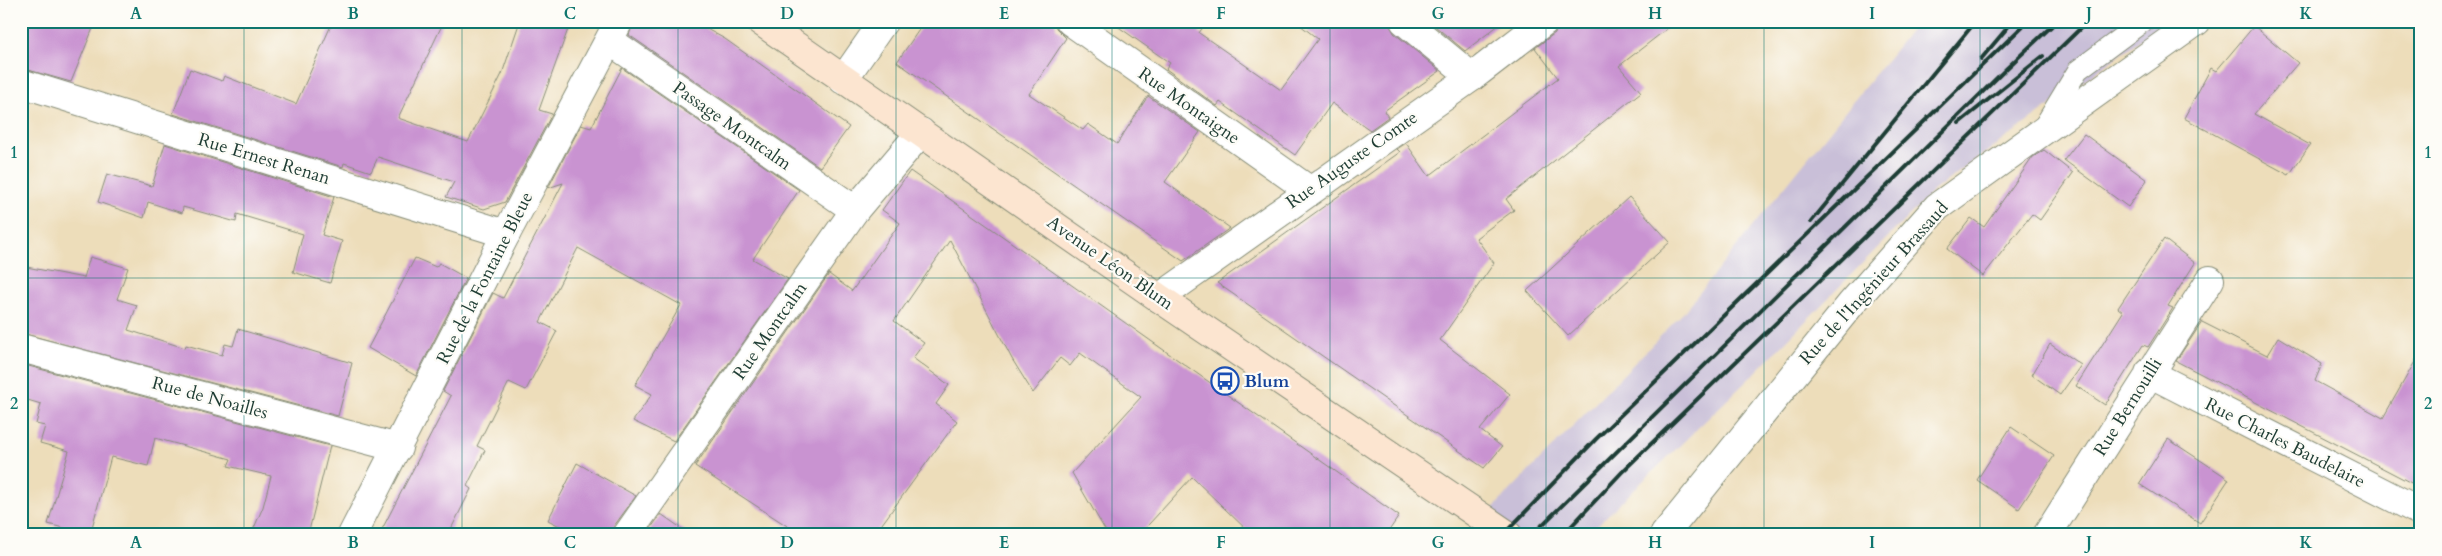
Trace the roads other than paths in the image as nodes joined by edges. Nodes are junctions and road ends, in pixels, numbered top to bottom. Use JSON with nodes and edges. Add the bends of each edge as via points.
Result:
{"nodes":[{"id":1,"x":760,"y":21,"type":"edge"},
{"id":2,"x":884,"y":21,"type":"edge"},
{"id":3,"x":1070,"y":21,"type":"edge"},
{"id":4,"x":1404,"y":21,"type":"edge"},
{"id":5,"x":1545,"y":21,"type":"edge"},
{"id":6,"x":2144,"y":21,"type":"edge"},
{"id":7,"x":2197,"y":21,"type":"edge"},
{"id":8,"x":615,"y":31,"type":"edge"},
{"id":9,"x":1472,"y":77,"type":"junction"},
{"id":10,"x":843,"y":80,"type":"junction"},
{"id":11,"x":21,"y":83,"type":"edge"},
{"id":12,"x":921,"y":132,"type":"junction"},
{"id":13,"x":2040,"y":132,"type":"junction"},
{"id":14,"x":1309,"y":190,"type":"junction"},
{"id":15,"x":855,"y":210,"type":"junction"},
{"id":16,"x":506,"y":234,"type":"junction"},
{"id":17,"x":2210,"y":280,"type":"dead end"},
{"id":18,"x":1159,"y":298,"type":"junction"},
{"id":19,"x":21,"y":348,"type":"edge"},
{"id":20,"x":2149,"y":374,"type":"junction"},
{"id":21,"x":398,"y":448,"type":"junction"},
{"id":22,"x":2421,"y":512,"type":"edge"},
{"id":23,"x":352,"y":535,"type":"edge"},
{"id":24,"x":627,"y":535,"type":"edge"},
{"id":25,"x":1508,"y":535,"type":"edge"},
{"id":26,"x":1664,"y":535,"type":"edge"},
{"id":27,"x":2047,"y":535,"type":"edge"}],
"edges":[{"from":1,"to":10,"type":"main road","name":"Avenue Léon Blum"},
{"from":2,"to":10,"type":"street"},
{"from":3,"to":14,"type":"street","name":"Rue Montaigne"},
{"from":4,"to":9,"type":"street"},
{"from":5,"to":9,"type":"street","name":"Rue Auguste Comte"},
{"from":6,"to":13,"type":"lane","via":[[2078,70]]},
{"from":7,"to":13,"type":"street","name":"Rue de l'Ingénieur Brassaud"},
{"from":8,"to":15,"type":"street","name":"Passage Montcalm"},
{"from":8,"to":16,"type":"street","name":"Rue de la Fontaine Bleue"},
{"from":9,"to":14,"type":"street","name":"Rue Auguste Comte"},
{"from":10,"to":12,"type":"main road","name":"Avenue Léon Blum"},
{"from":11,"to":16,"type":"street","name":"Rue Ernest Renan"},
{"from":12,"to":15,"type":"street","name":"Rue Montcalm"},
{"from":12,"to":18,"type":"main road","name":"Avenue Léon Blum"},
{"from":13,"to":26,"type":"street","name":"Rue de l'Ingénieur Brassaud","via":[[1937,207],[1850,304]]},
{"from":14,"to":18,"type":"street","name":"Rue Auguste Comte"},
{"from":15,"to":24,"type":"street","name":"Rue Montcalm"},
{"from":16,"to":21,"type":"street","name":"Rue de la Fontaine Bleue"},
{"from":17,"to":20,"type":"street","name":"Rue Bernouilli"},
{"from":18,"to":25,"type":"main road","name":"Avenue Léon Blum"},
{"from":19,"to":21,"type":"street","name":"Rue de Noailles"},
{"from":20,"to":22,"type":"street","name":"Rue Charles Baudelaire"},
{"from":20,"to":27,"type":"street","name":"Rue Bernouilli"},
{"from":21,"to":23,"type":"street","name":"Rue de la Fontaine Bleue"}]}
